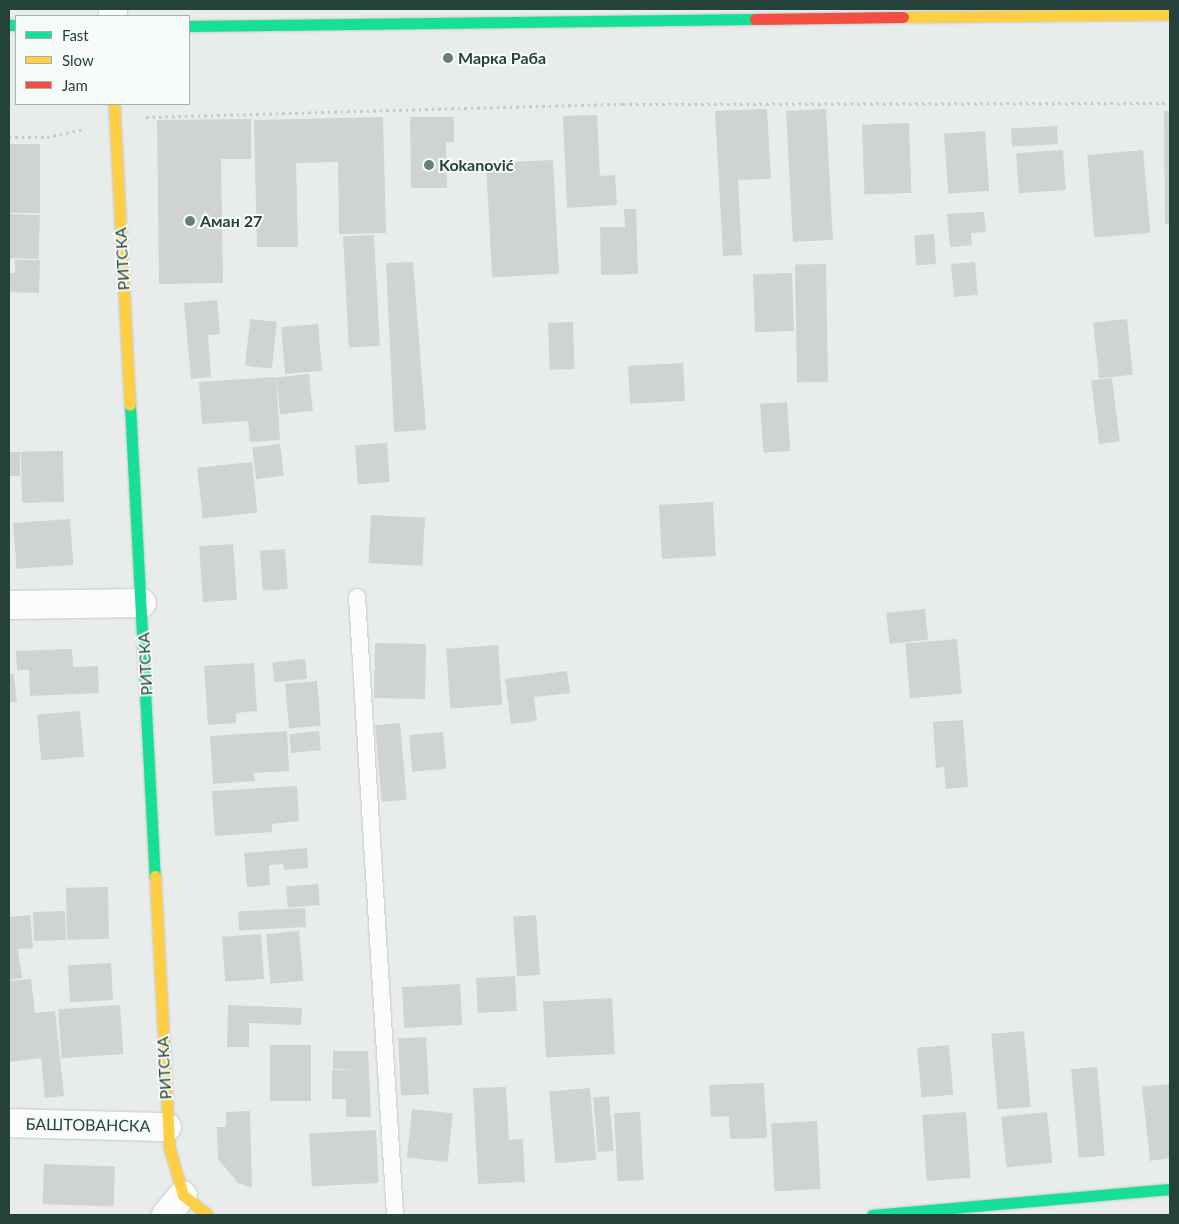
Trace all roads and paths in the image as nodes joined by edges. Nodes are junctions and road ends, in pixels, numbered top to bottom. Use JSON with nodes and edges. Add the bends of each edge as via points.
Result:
{"nodes":[{"id":1,"x":1170,"y":14,"type":"edge"},
{"id":2,"x":190,"y":26,"type":"edge"},
{"id":3,"x":1170,"y":103,"type":"edge"},
{"id":4,"x":114,"y":105,"type":"edge"},
{"id":5,"x":114,"y":120,"type":"junction"},
{"id":6,"x":9,"y":137,"type":"edge"},
{"id":7,"x":357,"y":597,"type":"dead end"},
{"id":8,"x":142,"y":603,"type":"junction"},
{"id":9,"x":9,"y":605,"type":"edge"},
{"id":10,"x":9,"y":1123,"type":"edge"},
{"id":11,"x":167,"y":1127,"type":"junction"},
{"id":12,"x":1170,"y":1189,"type":"edge"},
{"id":13,"x":174,"y":1205,"type":"edge"},
{"id":14,"x":208,"y":1215,"type":"edge"},
{"id":15,"x":395,"y":1215,"type":"edge"},
{"id":16,"x":872,"y":1215,"type":"edge"}],
"edges":[{"from":1,"to":2,"type":"street"},
{"from":3,"to":5,"type":"path","via":[[623,104]]},
{"from":4,"to":5,"type":"street","name":"РИТСКА"},
{"from":5,"to":6,"type":"path","via":[[68,135]]},
{"from":5,"to":8,"type":"street","name":"РИТСКА"},
{"from":7,"to":15,"type":"lane"},
{"from":8,"to":9,"type":"street"},
{"from":8,"to":11,"type":"street","name":"РИТСКА"},
{"from":10,"to":11,"type":"street","name":"БАШТОВАНСКА"},
{"from":11,"to":13,"type":"street","name":"РИТСКА"},
{"from":12,"to":16,"type":"street"},
{"from":13,"to":14,"type":"street"}]}
